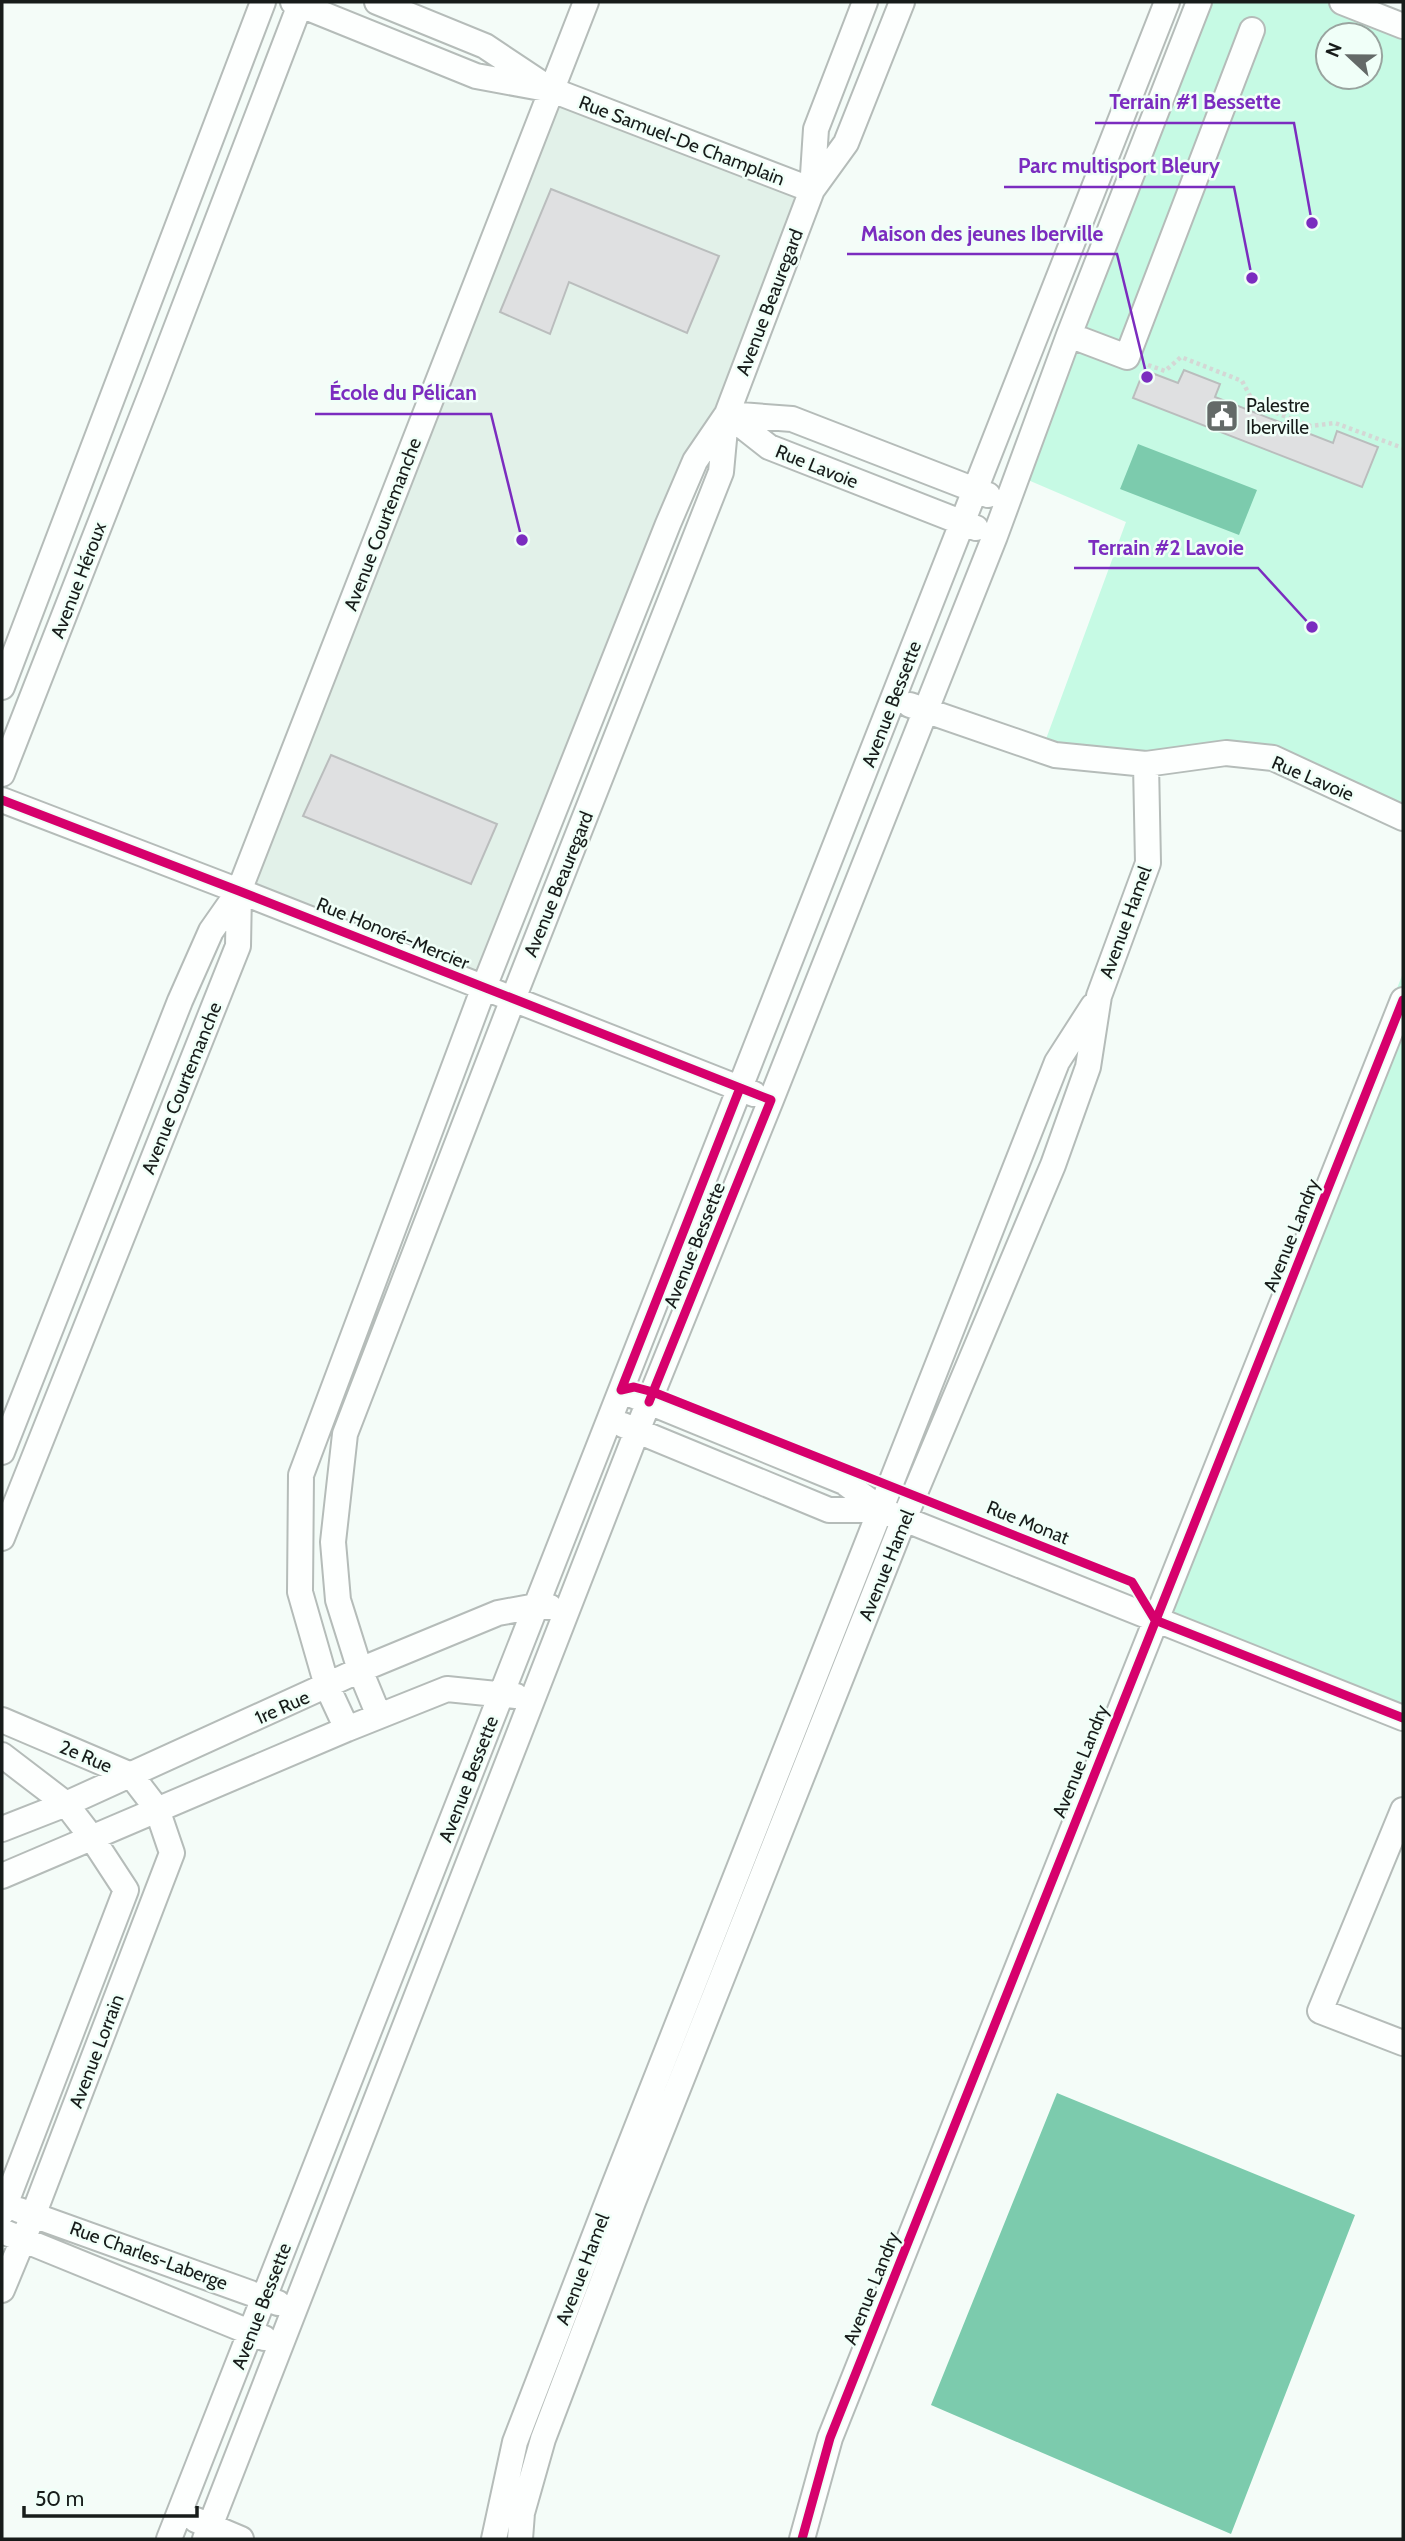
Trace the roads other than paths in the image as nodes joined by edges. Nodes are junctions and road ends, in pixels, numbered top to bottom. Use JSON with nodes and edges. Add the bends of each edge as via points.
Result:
{"nodes":[{"id":1,"x":263,"y":2,"type":"edge"},
{"id":2,"x":298,"y":2,"type":"edge"},
{"id":3,"x":377,"y":2,"type":"edge"},
{"id":4,"x":586,"y":2,"type":"edge"},
{"id":5,"x":865,"y":2,"type":"edge"},
{"id":6,"x":902,"y":2,"type":"edge"},
{"id":7,"x":1167,"y":2,"type":"edge"},
{"id":8,"x":1199,"y":2,"type":"edge"},
{"id":9,"x":1342,"y":2,"type":"edge"},
{"id":10,"x":1403,"y":26,"type":"edge"},
{"id":11,"x":1252,"y":30,"type":"dead end"},
{"id":12,"x":552,"y":90,"type":"junction"},
{"id":13,"x":812,"y":190,"type":"junction"},
{"id":14,"x":1069,"y":335,"type":"junction"},
{"id":15,"x":121,"y":376,"type":"junction"},
{"id":16,"x":154,"y":386,"type":"junction"},
{"id":17,"x":727,"y":414,"type":"junction"},
{"id":18,"x":975,"y":490,"type":"junction"},
{"id":19,"x":1008,"y":502,"type":"junction"},
{"id":20,"x":962,"y":522,"type":"junction"},
{"id":21,"x":995,"y":536,"type":"junction"},
{"id":22,"x":2,"y":687,"type":"edge"},
{"id":23,"x":892,"y":700,"type":"junction"},
{"id":24,"x":924,"y":710,"type":"junction"},
{"id":25,"x":1146,"y":764,"type":"junction"},
{"id":26,"x":2,"y":774,"type":"edge"},
{"id":27,"x":2,"y":800,"type":"edge"},
{"id":28,"x":1403,"y":818,"type":"edge"},
{"id":29,"x":239,"y":891,"type":"junction"},
{"id":30,"x":484,"y":987,"type":"junction"},
{"id":31,"x":1099,"y":996,"type":"junction"},
{"id":32,"x":513,"y":999,"type":"junction"},
{"id":33,"x":1403,"y":1000,"type":"edge"},
{"id":34,"x":740,"y":1088,"type":"junction"},
{"id":35,"x":771,"y":1100,"type":"junction"},
{"id":36,"x":73,"y":1271,"type":"junction"},
{"id":37,"x":104,"y":1282,"type":"junction"},
{"id":38,"x":353,"y":1338,"type":"junction"},
{"id":39,"x":377,"y":1351,"type":"junction"},
{"id":40,"x":621,"y":1390,"type":"junction"},
{"id":41,"x":649,"y":1402,"type":"junction"},
{"id":42,"x":609,"y":1419,"type":"junction"},
{"id":43,"x":637,"y":1431,"type":"junction"},
{"id":44,"x":2,"y":1452,"type":"edge"},
{"id":45,"x":893,"y":1515,"type":"junction"},
{"id":46,"x":2,"y":1538,"type":"edge"},
{"id":47,"x":536,"y":1606,"type":"junction"},
{"id":48,"x":568,"y":1609,"type":"junction"},
{"id":49,"x":1155,"y":1620,"type":"junction"},
{"id":50,"x":360,"y":1670,"type":"junction"},
{"id":51,"x":327,"y":1686,"type":"junction"},
{"id":52,"x":501,"y":1694,"type":"junction"},
{"id":53,"x":533,"y":1699,"type":"junction"},
{"id":54,"x":379,"y":1716,"type":"junction"},
{"id":55,"x":1403,"y":1718,"type":"edge"},
{"id":56,"x":2,"y":1720,"type":"edge"},
{"id":57,"x":347,"y":1729,"type":"junction"},
{"id":58,"x":2,"y":1755,"type":"edge"},
{"id":59,"x":131,"y":1775,"type":"junction"},
{"id":60,"x":66,"y":1804,"type":"junction"},
{"id":61,"x":157,"y":1809,"type":"junction"},
{"id":62,"x":1403,"y":1810,"type":"edge"},
{"id":63,"x":2,"y":1829,"type":"edge"},
{"id":64,"x":92,"y":1838,"type":"junction"},
{"id":65,"x":2,"y":1876,"type":"edge"},
{"id":66,"x":697,"y":2009,"type":"junction"},
{"id":67,"x":376,"y":2013,"type":"junction"},
{"id":68,"x":406,"y":2024,"type":"junction"},
{"id":69,"x":1403,"y":2043,"type":"edge"},
{"id":70,"x":3,"y":2208,"type":"edge"},
{"id":71,"x":34,"y":2213,"type":"junction"},
{"id":72,"x":12,"y":2235,"type":"edge"},
{"id":73,"x":2,"y":2290,"type":"edge"},
{"id":74,"x":264,"y":2297,"type":"junction"},
{"id":75,"x":295,"y":2310,"type":"junction"},
{"id":76,"x":250,"y":2332,"type":"junction"},
{"id":77,"x":281,"y":2345,"type":"junction"},
{"id":78,"x":180,"y":2513,"type":"junction"},
{"id":79,"x":208,"y":2533,"type":"edge"},
{"id":80,"x":169,"y":2539,"type":"edge"},
{"id":81,"x":241,"y":2539,"type":"edge"},
{"id":82,"x":494,"y":2539,"type":"edge"},
{"id":83,"x":520,"y":2539,"type":"edge"},
{"id":84,"x":802,"y":2539,"type":"edge"}],
"edges":[{"from":1,"to":15,"type":"street","name":"Avenue Héroux"},
{"from":2,"to":12,"type":"street","name":"Rue Samuel-De Champlain","via":[[476,76]]},
{"from":2,"to":16,"type":"street","name":"Avenue Héroux"},
{"from":3,"to":12,"type":"street","name":"Rue Samuel-De Champlain","via":[[485,46]]},
{"from":4,"to":12,"type":"street","name":"Avenue Courtemanche"},
{"from":5,"to":13,"type":"street","name":"Avenue Beauregard","via":[[816,129]]},
{"from":6,"to":13,"type":"street","name":"Avenue Beauregard","via":[[846,143]]},
{"from":7,"to":18,"type":"street","name":"Avenue Bessette"},
{"from":8,"to":14,"type":"street","name":"Avenue Bessette"},
{"from":9,"to":10,"type":"street"},
{"from":11,"to":14,"type":"street","via":[[1128,356]]},
{"from":12,"to":13,"type":"street","name":"Rue Samuel-De Champlain"},
{"from":12,"to":29,"type":"street","name":"Avenue Courtemanche"},
{"from":13,"to":17,"type":"street","name":"Avenue Beauregard"},
{"from":14,"to":19,"type":"street","name":"Avenue Bessette"},
{"from":15,"to":16,"type":"street"},
{"from":15,"to":22,"type":"street","name":"Avenue Héroux"},
{"from":16,"to":26,"type":"street","name":"Avenue Héroux"},
{"from":17,"to":18,"type":"street","name":"Rue Lavoie","via":[[792,419]]},
{"from":17,"to":20,"type":"street","name":"Rue Lavoie","via":[[769,447]]},
{"from":17,"to":30,"type":"street","name":"Avenue Beauregard","via":[[695,461],[668,524]]},
{"from":17,"to":32,"type":"street","name":"Avenue Beauregard","via":[[721,472]]},
{"from":18,"to":19,"type":"street","name":"Rue Lavoie"},
{"from":18,"to":20,"type":"street","name":"Avenue Bessette"},
{"from":19,"to":21,"type":"street","name":"Avenue Bessette"},
{"from":20,"to":21,"type":"street","name":"Rue Lavoie"},
{"from":20,"to":23,"type":"street","name":"Avenue Bessette"},
{"from":21,"to":24,"type":"street","name":"Avenue Bessette"},
{"from":23,"to":24,"type":"street","name":"Rue Lavoie"},
{"from":23,"to":34,"type":"street","name":"Avenue Bessette"},
{"from":24,"to":25,"type":"street","name":"Rue Lavoie","via":[[1055,755]]},
{"from":24,"to":35,"type":"street","name":"Avenue Bessette"},
{"from":25,"to":28,"type":"street","name":"Rue Lavoie","via":[[1226,753],[1273,758]]},
{"from":25,"to":31,"type":"street","name":"Avenue Hamel","via":[[1148,863]]},
{"from":27,"to":29,"type":"street","name":"Rue Honoré-Mercier"},
{"from":29,"to":30,"type":"street","name":"Rue Honoré-Mercier"},
{"from":29,"to":36,"type":"street","name":"Avenue Courtemanche","via":[[211,931]]},
{"from":29,"to":37,"type":"street","name":"Avenue Courtemanche","via":[[238,947]]},
{"from":30,"to":32,"type":"street","name":"Rue Honoré-Mercier"},
{"from":30,"to":38,"type":"street","name":"Avenue Beauregard"},
{"from":31,"to":45,"type":"street","name":"Avenue Hamel","via":[[1057,1062]]},
{"from":31,"to":45,"type":"street","name":"Avenue Hamel","via":[[1088,1067],[1053,1165]]},
{"from":32,"to":34,"type":"street","name":"Rue Honoré-Mercier"},
{"from":32,"to":39,"type":"street","name":"Avenue Beauregard"},
{"from":33,"to":49,"type":"street","name":"Avenue Landry"},
{"from":34,"to":35,"type":"street","name":"Rue Honoré-Mercier"},
{"from":34,"to":40,"type":"street","name":"Avenue Bessette"},
{"from":35,"to":41,"type":"street","name":"Avenue Bessette"},
{"from":36,"to":37,"type":"street"},
{"from":36,"to":44,"type":"street","name":"Avenue Courtemanche"},
{"from":37,"to":46,"type":"street","name":"Avenue Courtemanche"},
{"from":38,"to":39,"type":"street"},
{"from":38,"to":51,"type":"street","name":"Avenue Beauregard","via":[[301,1475],[300,1592]]},
{"from":39,"to":50,"type":"street","name":"Avenue Beauregard","via":[[345,1434],[333,1542],[338,1600]]},
{"from":40,"to":41,"type":"street"},
{"from":40,"to":42,"type":"street","name":"Avenue Bessette"},
{"from":41,"to":43,"type":"street","name":"Avenue Bessette"},
{"from":41,"to":45,"type":"street","via":[[845,1482]]},
{"from":42,"to":43,"type":"street"},
{"from":42,"to":47,"type":"street","name":"Avenue Bessette"},
{"from":43,"to":45,"type":"street","via":[[829,1510]]},
{"from":43,"to":48,"type":"street","name":"Avenue Bessette"},
{"from":45,"to":49,"type":"street"},
{"from":45,"to":66,"type":"street","name":"Avenue Hamel"},
{"from":47,"to":48,"type":"street","name":"1re Rue"},
{"from":47,"to":50,"type":"street","name":"1re Rue","via":[[498,1613]]},
{"from":47,"to":52,"type":"street","name":"Avenue Bessette"},
{"from":48,"to":53,"type":"street","name":"Avenue Bessette"},
{"from":49,"to":55,"type":"street"},
{"from":49,"to":84,"type":"street","name":"Avenue Landry","via":[[830,2438]]},
{"from":50,"to":51,"type":"street","name":"1re Rue"},
{"from":50,"to":54,"type":"street","name":"Avenue Beauregard"},
{"from":51,"to":57,"type":"street","name":"Avenue Beauregard"},
{"from":51,"to":59,"type":"street","name":"1re Rue"},
{"from":52,"to":53,"type":"street"},
{"from":52,"to":54,"type":"street","via":[[447,1689]]},
{"from":52,"to":67,"type":"street","name":"Avenue Bessette"},
{"from":53,"to":68,"type":"street","name":"Avenue Bessette"},
{"from":54,"to":57,"type":"street"},
{"from":56,"to":59,"type":"street","name":"2e Rue"},
{"from":57,"to":61,"type":"street"},
{"from":58,"to":60,"type":"street"},
{"from":59,"to":60,"type":"street","name":"1re Rue"},
{"from":59,"to":61,"type":"street","name":"2e Rue"},
{"from":60,"to":63,"type":"street","name":"1re Rue"},
{"from":60,"to":64,"type":"street"},
{"from":61,"to":64,"type":"street"},
{"from":61,"to":71,"type":"street","name":"Avenue Lorrain","via":[[172,1853]]},
{"from":62,"to":69,"type":"street","via":[[1320,2011]]},
{"from":64,"to":65,"type":"street"},
{"from":64,"to":70,"type":"street","name":"Avenue Lorrain","via":[[126,1890]]},
{"from":66,"to":82,"type":"street","name":"Avenue Hamel","via":[[515,2442]]},
{"from":66,"to":83,"type":"street","name":"Avenue Hamel","via":[[543,2439],[522,2513]]},
{"from":67,"to":68,"type":"street"},
{"from":67,"to":74,"type":"street","name":"Avenue Bessette"},
{"from":68,"to":75,"type":"street","name":"Avenue Bessette"},
{"from":70,"to":71,"type":"street","name":"Rue Charles-Laberge"},
{"from":71,"to":72,"type":"street","name":"Avenue Lorrain"},
{"from":71,"to":74,"type":"street","name":"Rue Charles-Laberge"},
{"from":72,"to":73,"type":"street","name":"Avenue Lorrain"},
{"from":72,"to":76,"type":"street","name":"Rue Charles-Laberge"},
{"from":74,"to":75,"type":"street","name":"Rue Charles-Laberge"},
{"from":74,"to":76,"type":"street","name":"Avenue Bessette"},
{"from":75,"to":77,"type":"street","name":"Avenue Bessette"},
{"from":76,"to":77,"type":"street","name":"Rue Charles-Laberge"},
{"from":76,"to":78,"type":"street","name":"Avenue Bessette"},
{"from":77,"to":79,"type":"street","name":"Avenue Bessette"},
{"from":78,"to":79,"type":"street"},
{"from":78,"to":80,"type":"street","name":"Avenue Bessette"},
{"from":79,"to":81,"type":"street"}]}
